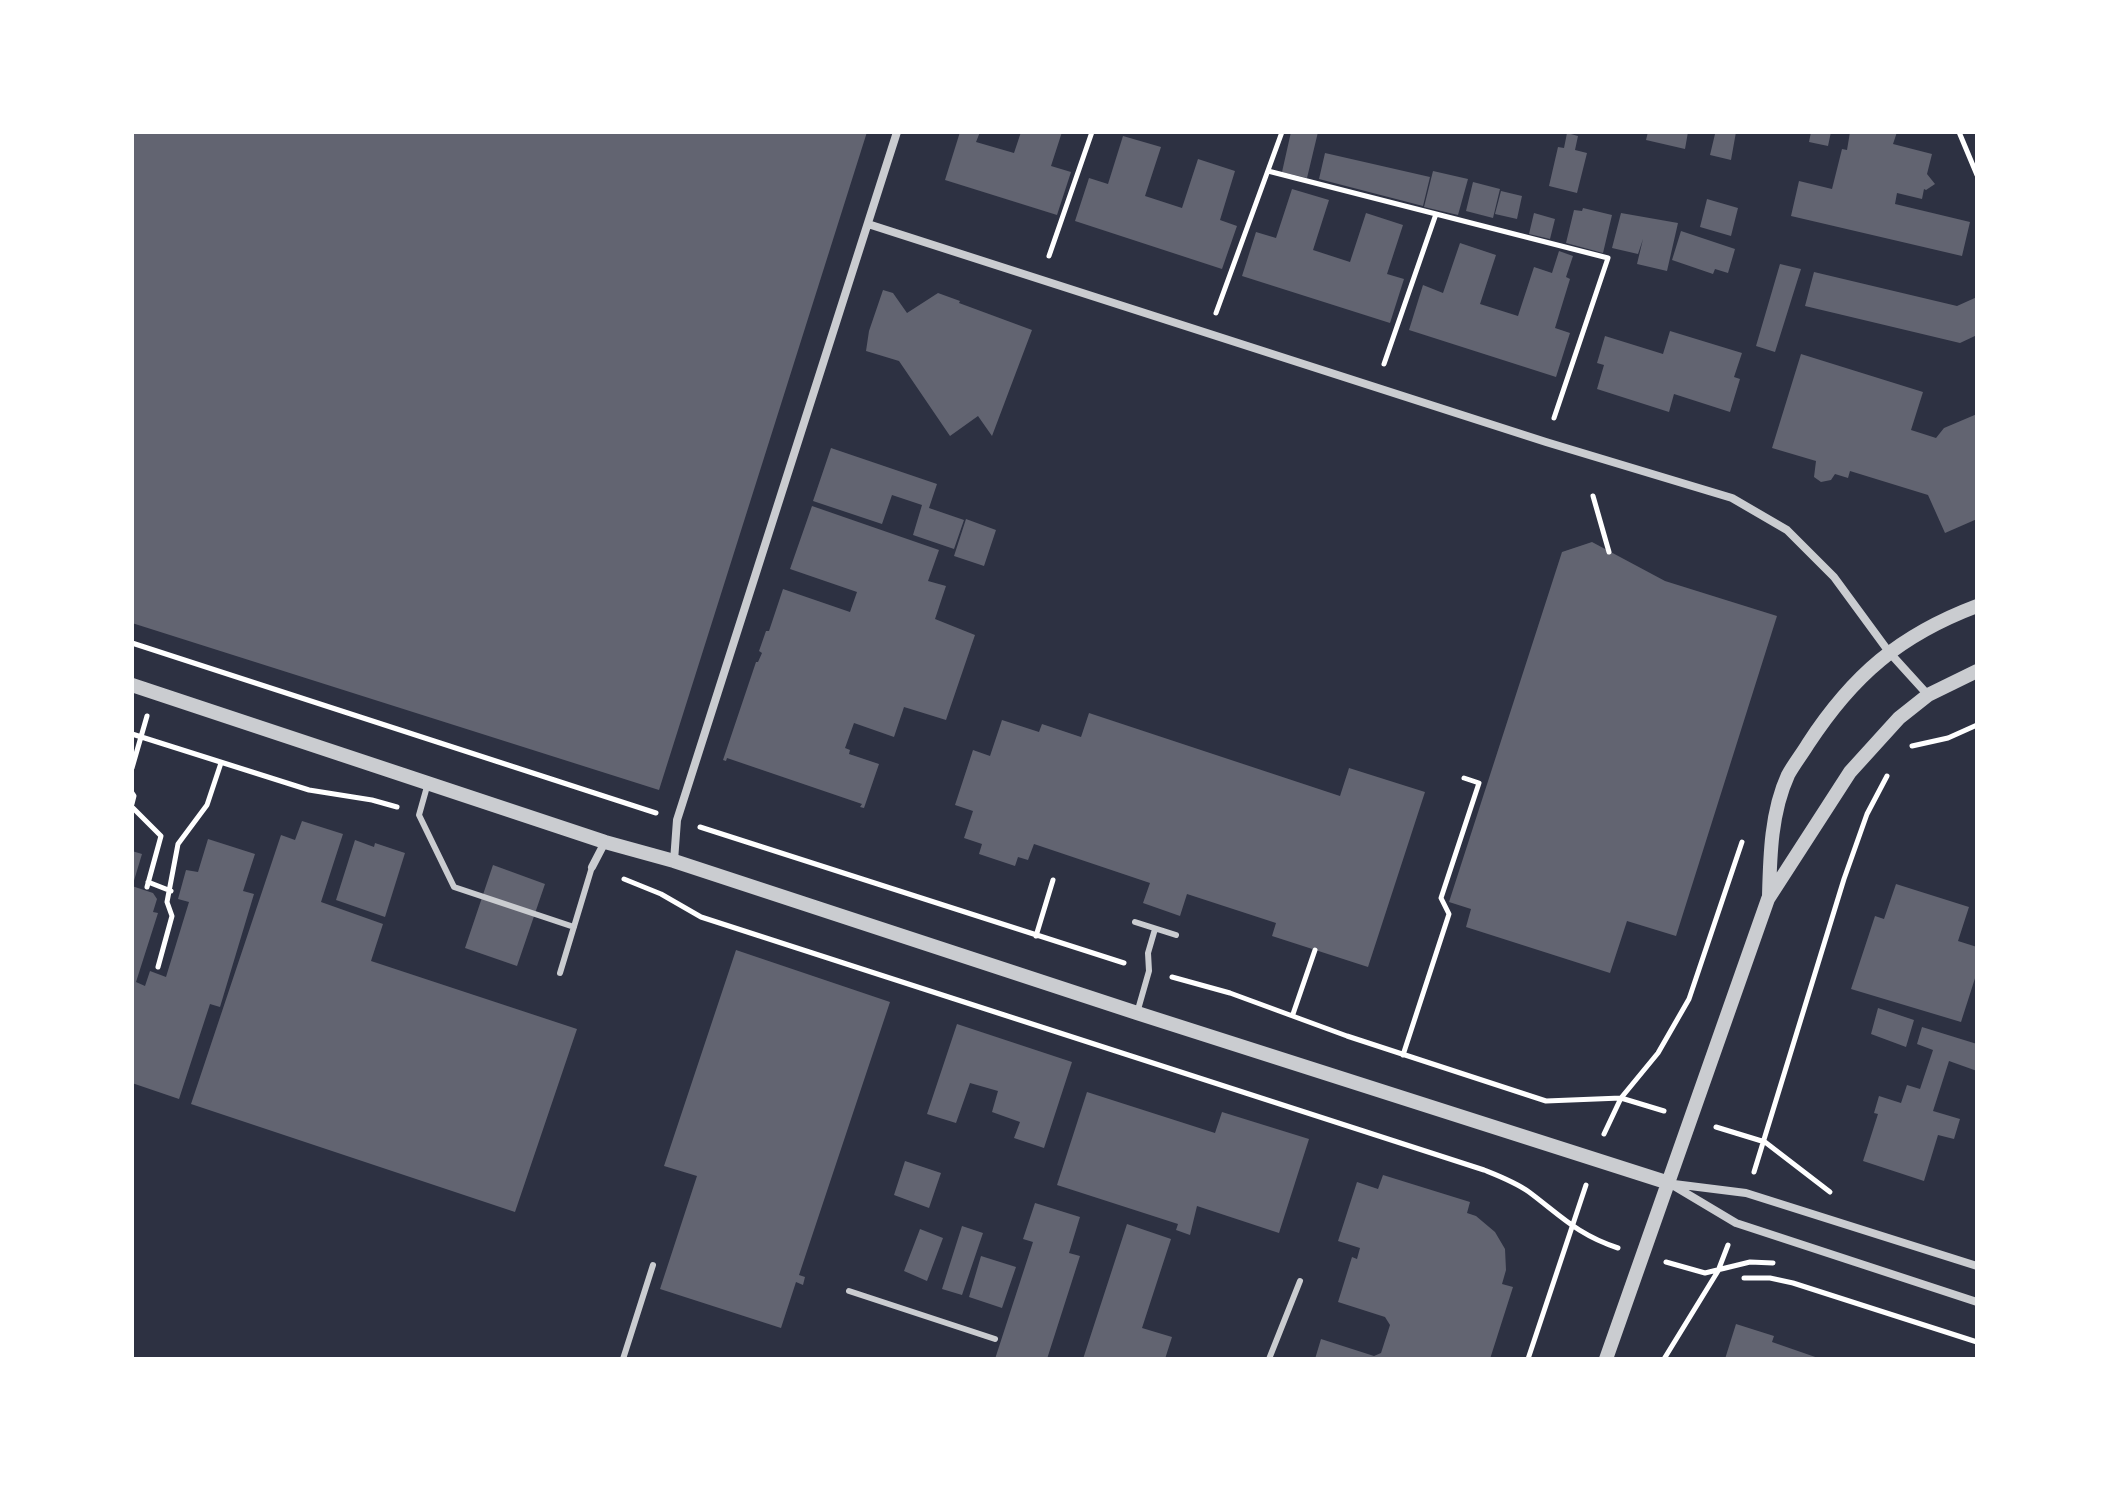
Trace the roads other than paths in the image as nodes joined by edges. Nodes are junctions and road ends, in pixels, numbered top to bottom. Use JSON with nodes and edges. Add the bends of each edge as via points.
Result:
{"nodes":[{"id":1,"x":897,"y":132,"type":"edge"},
{"id":2,"x":868,"y":224,"type":"junction"},
{"id":3,"x":1977,"y":606,"type":"edge"},
{"id":4,"x":1889,"y":652,"type":"junction"},
{"id":5,"x":1977,"y":671,"type":"edge"},
{"id":6,"x":132,"y":685,"type":"edge"},
{"id":7,"x":1928,"y":695,"type":"junction"},
{"id":8,"x":428,"y":783,"type":"junction"},
{"id":9,"x":605,"y":842,"type":"junction"},
{"id":10,"x":674,"y":861,"type":"junction"},
{"id":11,"x":592,"y":867,"type":"joint"},
{"id":12,"x":1768,"y":899,"type":"junction"},
{"id":13,"x":1135,"y":922,"type":"dead end"},
{"id":14,"x":574,"y":927,"type":"junction"},
{"id":15,"x":1155,"y":929,"type":"junction"},
{"id":16,"x":1176,"y":935,"type":"dead end"},
{"id":17,"x":560,"y":973,"type":"dead end"},
{"id":18,"x":1137,"y":1013,"type":"junction"},
{"id":19,"x":1669,"y":1183,"type":"junction"},
{"id":20,"x":653,"y":1265,"type":"dead end"},
{"id":21,"x":1977,"y":1266,"type":"edge"},
{"id":22,"x":1300,"y":1281,"type":"dead end"},
{"id":23,"x":849,"y":1291,"type":"dead end"},
{"id":24,"x":1977,"y":1302,"type":"edge"},
{"id":25,"x":995,"y":1339,"type":"dead end"},
{"id":26,"x":623,"y":1359,"type":"edge"},
{"id":27,"x":1269,"y":1359,"type":"edge"},
{"id":28,"x":1606,"y":1359,"type":"edge"}],
"edges":[{"from":1,"to":2,"type":"street"},
{"from":2,"to":4,"type":"street","via":[[1732,498],[1787,530],[1834,577]]},
{"from":2,"to":10,"type":"street","via":[[677,820]]},
{"from":3,"to":4,"type":"street"},
{"from":4,"to":7,"type":"street"},
{"from":4,"to":12,"type":"street","via":[[1861,674],[1788,776],[1771,837]]},
{"from":5,"to":7,"type":"street"},
{"from":6,"to":8,"type":"street"},
{"from":7,"to":12,"type":"street","via":[[1899,718],[1850,772]]},
{"from":8,"to":9,"type":"street"},
{"from":8,"to":14,"type":"lane","via":[[419,815],[454,887]]},
{"from":9,"to":10,"type":"street"},
{"from":9,"to":11,"type":"street"},
{"from":10,"to":18,"type":"street"},
{"from":11,"to":14,"type":"lane"},
{"from":12,"to":19,"type":"street"},
{"from":13,"to":15,"type":"lane"},
{"from":14,"to":17,"type":"lane"},
{"from":15,"to":16,"type":"lane"},
{"from":15,"to":18,"type":"lane"},
{"from":18,"to":19,"type":"street"},
{"from":19,"to":21,"type":"street","via":[[1746,1193]]},
{"from":19,"to":24,"type":"street","via":[[1736,1223]]},
{"from":19,"to":28,"type":"street"},
{"from":20,"to":26,"type":"lane"},
{"from":22,"to":27,"type":"lane"},
{"from":23,"to":25,"type":"lane"}]}
